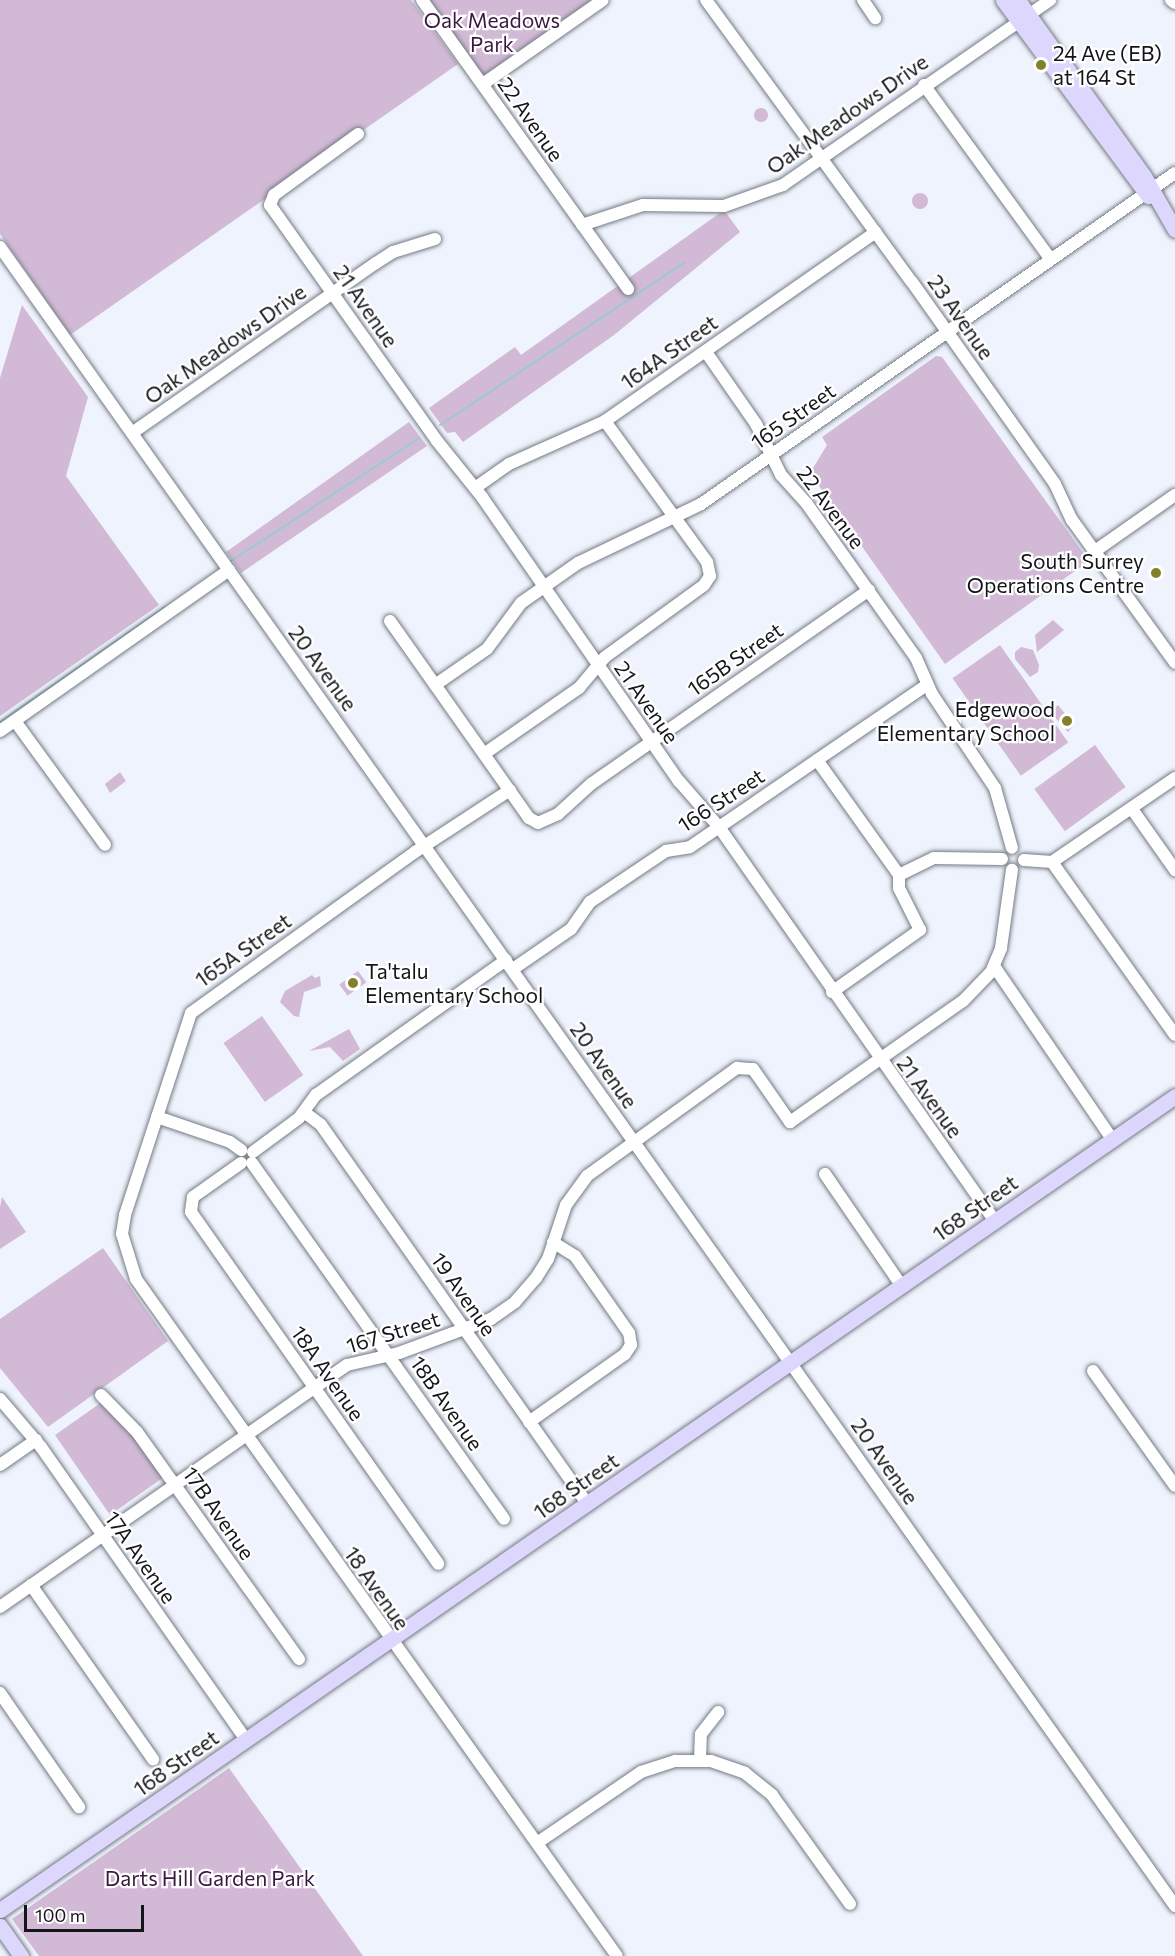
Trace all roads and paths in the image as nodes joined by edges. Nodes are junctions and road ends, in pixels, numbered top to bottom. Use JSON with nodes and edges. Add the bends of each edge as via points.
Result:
{"nodes":[{"id":1,"x":422,"y":0,"type":"edge"},
{"id":2,"x":603,"y":0,"type":"edge"},
{"id":3,"x":706,"y":0,"type":"edge"},
{"id":4,"x":863,"y":0,"type":"edge"},
{"id":5,"x":1003,"y":0,"type":"edge"},
{"id":6,"x":1018,"y":0,"type":"edge"},
{"id":7,"x":1050,"y":0,"type":"edge"},
{"id":8,"x":1171,"y":0,"type":"edge"},
{"id":9,"x":1175,"y":3,"type":"edge"},
{"id":10,"x":875,"y":18,"type":"dead end"},
{"id":11,"x":1024,"y":18,"type":"junction"},
{"id":12,"x":483,"y":84,"type":"junction"},
{"id":13,"x":924,"y":85,"type":"junction"},
{"id":14,"x":358,"y":134,"type":"dead end"},
{"id":15,"x":823,"y":160,"type":"junction"},
{"id":16,"x":1175,"y":173,"type":"edge"},
{"id":17,"x":1148,"y":191,"type":"junction"},
{"id":18,"x":582,"y":225,"type":"junction"},
{"id":19,"x":1175,"y":230,"type":"edge"},
{"id":20,"x":876,"y":232,"type":"junction"},
{"id":21,"x":435,"y":239,"type":"dead end"},
{"id":22,"x":0,"y":247,"type":"edge"},
{"id":23,"x":1049,"y":257,"type":"junction"},
{"id":24,"x":628,"y":289,"type":"dead end"},
{"id":25,"x":333,"y":293,"type":"junction"},
{"id":26,"x":947,"y":332,"type":"junction"},
{"id":27,"x":706,"y":352,"type":"junction"},
{"id":28,"x":605,"y":420,"type":"junction"},
{"id":29,"x":132,"y":433,"type":"junction"},
{"id":30,"x":770,"y":456,"type":"junction"},
{"id":31,"x":475,"y":488,"type":"junction"},
{"id":32,"x":1175,"y":495,"type":"edge"},
{"id":33,"x":674,"y":517,"type":"junction"},
{"id":34,"x":1095,"y":551,"type":"junction"},
{"id":35,"x":229,"y":570,"type":"junction"},
{"id":36,"x":543,"y":588,"type":"junction"},
{"id":37,"x":869,"y":590,"type":"junction"},
{"id":38,"x":390,"y":621,"type":"dead end"},
{"id":39,"x":1175,"y":663,"type":"edge"},
{"id":40,"x":598,"y":667,"type":"junction"},
{"id":41,"x":435,"y":685,"type":"junction"},
{"id":42,"x":927,"y":685,"type":"junction"},
{"id":43,"x":15,"y":721,"type":"junction"},
{"id":44,"x":0,"y":731,"type":"edge"},
{"id":45,"x":651,"y":741,"type":"junction"},
{"id":46,"x":484,"y":754,"type":"junction"},
{"id":47,"x":818,"y":760,"type":"junction"},
{"id":48,"x":1175,"y":778,"type":"edge"},
{"id":49,"x":510,"y":790,"type":"junction"},
{"id":50,"x":1132,"y":808,"type":"junction"},
{"id":51,"x":719,"y":827,"type":"junction"},
{"id":52,"x":105,"y":845,"type":"dead end"},
{"id":53,"x":425,"y":845,"type":"junction"},
{"id":54,"x":1012,"y":848,"type":"junction"},
{"id":55,"x":1002,"y":859,"type":"junction"},
{"id":56,"x":1024,"y":860,"type":"junction"},
{"id":57,"x":1052,"y":862,"type":"junction"},
{"id":58,"x":1012,"y":870,"type":"junction"},
{"id":59,"x":1175,"y":870,"type":"edge"},
{"id":60,"x":899,"y":875,"type":"junction"},
{"id":61,"x":510,"y":965,"type":"junction"},
{"id":62,"x":994,"y":966,"type":"junction"},
{"id":63,"x":832,"y":992,"type":"junction"},
{"id":64,"x":1175,"y":1035,"type":"edge"},
{"id":65,"x":879,"y":1060,"type":"junction"},
{"id":66,"x":1175,"y":1096,"type":"edge"},
{"id":67,"x":304,"y":1112,"type":"junction"},
{"id":68,"x":157,"y":1117,"type":"junction"},
{"id":69,"x":1112,"y":1139,"type":"junction"},
{"id":70,"x":634,"y":1140,"type":"junction"},
{"id":71,"x":247,"y":1157,"type":"junction"},
{"id":72,"x":825,"y":1174,"type":"dead end"},
{"id":73,"x":191,"y":1202,"type":"joint"},
{"id":74,"x":994,"y":1220,"type":"junction"},
{"id":75,"x":122,"y":1234,"type":"joint"},
{"id":76,"x":553,"y":1242,"type":"junction"},
{"id":77,"x":901,"y":1285,"type":"junction"},
{"id":78,"x":466,"y":1330,"type":"junction"},
{"id":79,"x":389,"y":1355,"type":"junction"},
{"id":80,"x":790,"y":1362,"type":"junction"},
{"id":81,"x":1094,"y":1371,"type":"dead end"},
{"id":82,"x":314,"y":1388,"type":"junction"},
{"id":83,"x":101,"y":1395,"type":"dead end"},
{"id":84,"x":0,"y":1399,"type":"edge"},
{"id":85,"x":529,"y":1422,"type":"junction"},
{"id":86,"x":246,"y":1436,"type":"junction"},
{"id":87,"x":36,"y":1440,"type":"junction"},
{"id":88,"x":0,"y":1465,"type":"edge"},
{"id":89,"x":176,"y":1485,"type":"junction"},
{"id":90,"x":1175,"y":1486,"type":"edge"},
{"id":91,"x":587,"y":1503,"type":"junction"},
{"id":92,"x":504,"y":1519,"type":"dead end"},
{"id":93,"x":102,"y":1536,"type":"junction"},
{"id":94,"x":438,"y":1564,"type":"dead end"},
{"id":95,"x":31,"y":1585,"type":"junction"},
{"id":96,"x":0,"y":1607,"type":"edge"},
{"id":97,"x":391,"y":1640,"type":"junction"},
{"id":98,"x":299,"y":1659,"type":"dead end"},
{"id":99,"x":0,"y":1693,"type":"edge"},
{"id":100,"x":718,"y":1712,"type":"dead end"},
{"id":101,"x":246,"y":1740,"type":"junction"},
{"id":102,"x":153,"y":1759,"type":"dead end"},
{"id":103,"x":700,"y":1760,"type":"junction"},
{"id":104,"x":79,"y":1807,"type":"dead end"},
{"id":105,"x":537,"y":1844,"type":"junction"},
{"id":106,"x":850,"y":1904,"type":"dead end"},
{"id":107,"x":1175,"y":1906,"type":"edge"},
{"id":108,"x":0,"y":1910,"type":"edge"},
{"id":109,"x":0,"y":1926,"type":"edge"},
{"id":110,"x":21,"y":1956,"type":"edge"},
{"id":111,"x":617,"y":1956,"type":"edge"}],
"edges":[{"from":1,"to":12,"type":"street","name":"22 Avenue"},
{"from":2,"to":12,"type":"street"},
{"from":3,"to":15,"type":"street","name":"23 Avenue"},
{"from":4,"to":10,"type":"street"},
{"from":5,"to":11,"type":"main road"},
{"from":6,"to":11,"type":"main road"},
{"from":7,"to":11,"type":"street","name":"Oak Meadows Drive"},
{"from":8,"to":9,"type":"street"},
{"from":11,"to":13,"type":"street","name":"Oak Meadows Drive"},
{"from":11,"to":17,"type":"main road"},
{"from":12,"to":18,"type":"street","name":"22 Avenue"},
{"from":13,"to":15,"type":"street","name":"Oak Meadows Drive"},
{"from":13,"to":23,"type":"street"},
{"from":14,"to":25,"type":"street","name":"21 Avenue","via":[[274,195],[270,205]]},
{"from":15,"to":18,"type":"street","name":"Oak Meadows Drive","via":[[783,185],[739,203],[703,208],[643,205]]},
{"from":15,"to":20,"type":"street","name":"23 Avenue"},
{"from":16,"to":17,"type":"street","name":"165 Street"},
{"from":17,"to":19,"type":"main road"},
{"from":17,"to":23,"type":"street","name":"165 Street"},
{"from":18,"to":24,"type":"street","name":"22 Avenue"},
{"from":20,"to":26,"type":"street","name":"23 Avenue"},
{"from":20,"to":27,"type":"street","name":"164A Street"},
{"from":21,"to":25,"type":"street","name":"Oak Meadows Drive","via":[[393,252]]},
{"from":22,"to":29,"type":"street","name":"20 Avenue"},
{"from":23,"to":26,"type":"street","name":"165 Street"},
{"from":25,"to":29,"type":"street","name":"Oak Meadows Drive"},
{"from":25,"to":31,"type":"street","name":"21 Avenue"},
{"from":26,"to":30,"type":"street","name":"165 Street"},
{"from":26,"to":34,"type":"street","name":"23 Avenue","via":[[1055,484],[1072,520]]},
{"from":27,"to":28,"type":"street","name":"164A Street"},
{"from":27,"to":30,"type":"street","name":"22 Avenue","via":[[756,424]]},
{"from":28,"to":31,"type":"street","name":"164A Street","via":[[509,464]]},
{"from":28,"to":33,"type":"street"},
{"from":29,"to":35,"type":"street","name":"20 Avenue"},
{"from":30,"to":33,"type":"street","name":"165 Street","via":[[701,504]]},
{"from":30,"to":37,"type":"street","name":"22 Avenue"},
{"from":31,"to":36,"type":"street","name":"21 Avenue"},
{"from":32,"to":34,"type":"street"},
{"from":33,"to":36,"type":"street","name":"165 Street","via":[[601,549]]},
{"from":33,"to":40,"type":"street","via":[[707,562],[710,576],[704,585],[621,643]]},
{"from":34,"to":39,"type":"street","name":"23 Avenue"},
{"from":35,"to":43,"type":"street"},
{"from":35,"to":53,"type":"street","name":"20 Avenue"},
{"from":36,"to":40,"type":"street","name":"21 Avenue"},
{"from":36,"to":41,"type":"street","name":"165 Street","via":[[521,603],[488,649]]},
{"from":37,"to":42,"type":"street","name":"22 Avenue","via":[[916,658]]},
{"from":37,"to":45,"type":"street","name":"165B Street"},
{"from":38,"to":41,"type":"street"},
{"from":40,"to":45,"type":"street","name":"21 Avenue"},
{"from":40,"to":46,"type":"street","via":[[579,688]]},
{"from":41,"to":46,"type":"street"},
{"from":42,"to":47,"type":"street","name":"166 Street"},
{"from":42,"to":54,"type":"street","name":"22 Avenue","via":[[995,788]]},
{"from":43,"to":44,"type":"street"},
{"from":43,"to":52,"type":"street"},
{"from":45,"to":49,"type":"street","name":"165B Street","via":[[591,784],[558,814],[538,823],[529,818]]},
{"from":45,"to":51,"type":"street","name":"21 Avenue","via":[[703,812]]},
{"from":46,"to":49,"type":"street"},
{"from":47,"to":51,"type":"street","name":"166 Street"},
{"from":47,"to":60,"type":"street"},
{"from":48,"to":50,"type":"street"},
{"from":49,"to":53,"type":"street","name":"165A Street"},
{"from":50,"to":57,"type":"street"},
{"from":50,"to":59,"type":"street"},
{"from":51,"to":61,"type":"street","name":"166 Street","via":[[690,847],[666,851],[590,902],[571,929]]},
{"from":51,"to":63,"type":"street","name":"21 Avenue"},
{"from":53,"to":61,"type":"street","name":"20 Avenue"},
{"from":53,"to":68,"type":"street","name":"165A Street","via":[[195,1009],[185,1025]]},
{"from":54,"to":55,"type":"street"},
{"from":54,"to":56,"type":"street","via":[[1019,850]]},
{"from":55,"to":58,"type":"street"},
{"from":55,"to":60,"type":"street","via":[[934,858]]},
{"from":56,"to":57,"type":"street"},
{"from":56,"to":58,"type":"street","via":[[1019,869]]},
{"from":57,"to":64,"type":"street"},
{"from":58,"to":62,"type":"street","via":[[1007,924]]},
{"from":60,"to":63,"type":"street","via":[[899,888],[920,930]]},
{"from":61,"to":67,"type":"street","name":"166 Street","via":[[316,1095]]},
{"from":61,"to":70,"type":"street","name":"20 Avenue"},
{"from":62,"to":65,"type":"street","via":[[963,1001]]},
{"from":62,"to":69,"type":"street"},
{"from":63,"to":65,"type":"street","name":"21 Avenue"},
{"from":65,"to":70,"type":"street","name":"167 Street","via":[[790,1122],[753,1069],[737,1068]]},
{"from":65,"to":74,"type":"street","name":"21 Avenue"},
{"from":66,"to":69,"type":"main road","name":"168 Street"},
{"from":67,"to":71,"type":"street","name":"166 Street"},
{"from":67,"to":78,"type":"street","name":"19 Avenue","via":[[321,1125]]},
{"from":68,"to":71,"type":"street","name":"18B Avenue","via":[[230,1142]]},
{"from":68,"to":75,"type":"street","name":"165A Street"},
{"from":69,"to":74,"type":"main road","name":"168 Street"},
{"from":70,"to":76,"type":"street","name":"167 Street","via":[[577,1186],[560,1216]]},
{"from":70,"to":80,"type":"street","name":"20 Avenue"},
{"from":71,"to":73,"type":"street","name":"166 Street"},
{"from":71,"to":79,"type":"street","name":"18B Avenue"},
{"from":72,"to":77,"type":"street"},
{"from":73,"to":82,"type":"street","name":"18A Avenue","via":[[191,1212]]},
{"from":74,"to":77,"type":"main road","name":"168 Street"},
{"from":75,"to":86,"type":"street","name":"18 Avenue","via":[[136,1279]]},
{"from":76,"to":78,"type":"street","name":"167 Street","via":[[543,1267],[526,1292],[491,1319]]},
{"from":76,"to":85,"type":"street","via":[[575,1256],[629,1333],[631,1344],[625,1354]]},
{"from":77,"to":80,"type":"main road","name":"168 Street"},
{"from":78,"to":79,"type":"street","name":"167 Street"},
{"from":78,"to":85,"type":"street","name":"19 Avenue"},
{"from":79,"to":82,"type":"street","name":"167 Street","via":[[347,1365]]},
{"from":79,"to":92,"type":"street","name":"18B Avenue"},
{"from":80,"to":91,"type":"main road","name":"168 Street"},
{"from":80,"to":107,"type":"street","name":"20 Avenue"},
{"from":81,"to":90,"type":"street"},
{"from":82,"to":86,"type":"street","name":"167 Street"},
{"from":82,"to":94,"type":"street","name":"18A Avenue"},
{"from":83,"to":89,"type":"street","name":"17B Avenue","via":[[137,1432]]},
{"from":84,"to":87,"type":"street","name":"17A Avenue"},
{"from":85,"to":91,"type":"street","name":"19 Avenue"},
{"from":86,"to":89,"type":"street","name":"167 Street"},
{"from":86,"to":97,"type":"street","name":"18 Avenue"},
{"from":87,"to":88,"type":"street"},
{"from":87,"to":93,"type":"street","name":"17A Avenue"},
{"from":89,"to":93,"type":"street","name":"167 Street"},
{"from":89,"to":98,"type":"street","name":"17B Avenue"},
{"from":91,"to":97,"type":"main road","name":"168 Street"},
{"from":93,"to":95,"type":"street","name":"167 Street"},
{"from":93,"to":101,"type":"street","name":"17A Avenue"},
{"from":95,"to":96,"type":"street","name":"167 Street"},
{"from":95,"to":102,"type":"street"},
{"from":97,"to":101,"type":"main road","name":"168 Street"},
{"from":97,"to":105,"type":"street","name":"18 Avenue"},
{"from":99,"to":104,"type":"street"},
{"from":100,"to":103,"type":"street","via":[[701,1734]]},
{"from":101,"to":108,"type":"main road","name":"168 Street"},
{"from":103,"to":105,"type":"street","via":[[675,1761],[641,1772]]},
{"from":103,"to":106,"type":"street","via":[[734,1768],[764,1787]]},
{"from":105,"to":111,"type":"street","name":"18 Avenue"},
{"from":109,"to":110,"type":"main road"}]}
